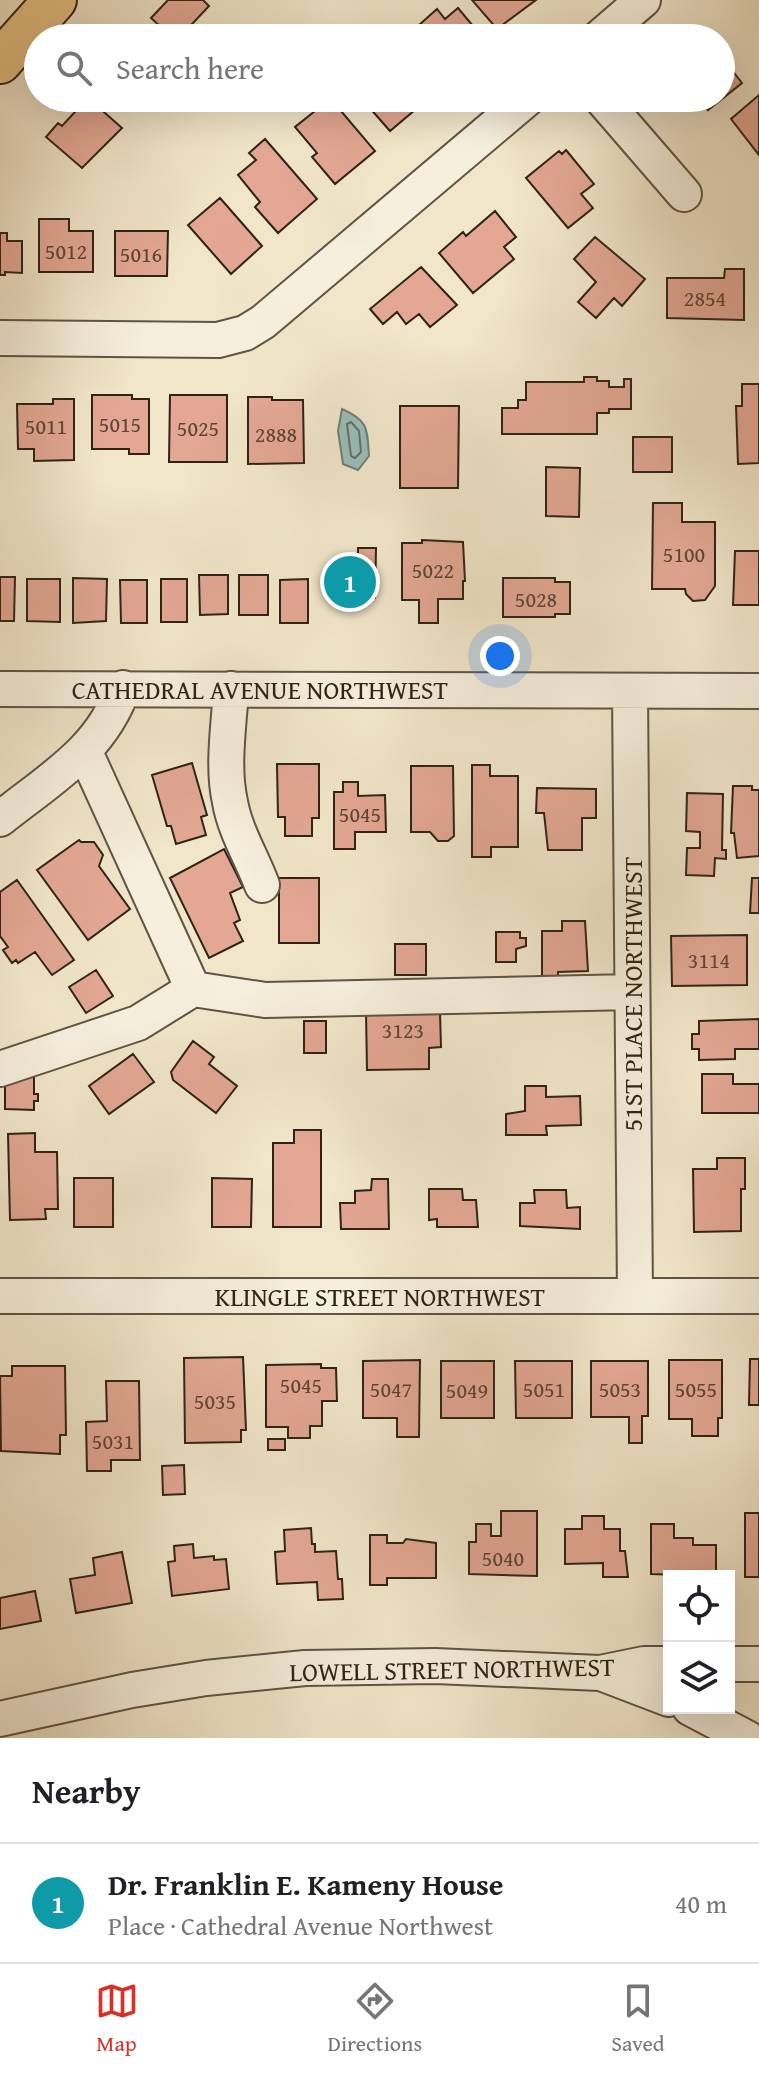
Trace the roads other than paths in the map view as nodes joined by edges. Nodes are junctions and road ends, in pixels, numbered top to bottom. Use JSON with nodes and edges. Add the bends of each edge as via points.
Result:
{"nodes":[{"id":1,"x":55,"y":0,"type":"edge"},
{"id":2,"x":643,"y":0,"type":"edge"},
{"id":3,"x":34,"y":24,"type":"edge"},
{"id":4,"x":615,"y":24,"type":"edge"},
{"id":5,"x":24,"y":35,"type":"edge"},
{"id":6,"x":0,"y":62,"type":"edge"},
{"id":7,"x":511,"y":112,"type":"edge"},
{"id":8,"x":613,"y":112,"type":"edge"},
{"id":9,"x":684,"y":194,"type":"dead end"},
{"id":10,"x":0,"y":338,"type":"edge"},
{"id":11,"x":123,"y":688,"type":"junction"},
{"id":12,"x":0,"y":689,"type":"edge"},
{"id":13,"x":231,"y":689,"type":"junction"},
{"id":14,"x":630,"y":691,"type":"junction"},
{"id":15,"x":759,"y":691,"type":"edge"},
{"id":16,"x":85,"y":752,"type":"junction"},
{"id":17,"x":0,"y":819,"type":"edge"},
{"id":18,"x":262,"y":885,"type":"dead end"},
{"id":19,"x":193,"y":989,"type":"junction"},
{"id":20,"x":632,"y":992,"type":"junction"},
{"id":21,"x":0,"y":1069,"type":"edge"},
{"id":22,"x":0,"y":1296,"type":"edge"},
{"id":23,"x":635,"y":1296,"type":"junction"},
{"id":24,"x":759,"y":1296,"type":"edge"},
{"id":25,"x":663,"y":1664,"type":"edge"},
{"id":26,"x":735,"y":1664,"type":"edge"},
{"id":27,"x":759,"y":1664,"type":"edge"},
{"id":28,"x":600,"y":1673,"type":"junction"},
{"id":29,"x":663,"y":1697,"type":"edge"},
{"id":30,"x":701,"y":1714,"type":"edge"},
{"id":31,"x":0,"y":1719,"type":"edge"},
{"id":32,"x":747,"y":1738,"type":"edge"}],
"edges":[{"from":1,"to":3,"type":"main road"},
{"from":2,"to":4,"type":"street"},
{"from":5,"to":6,"type":"main road"},
{"from":7,"to":10,"type":"street","via":[[245,333],[206,341]]},
{"from":8,"to":9,"type":"street"},
{"from":11,"to":12,"type":"street","name":"CATHEDRAL AVENUE NORTHWEST"},
{"from":11,"to":13,"type":"street","name":"CATHEDRAL AVENUE NORTHWEST"},
{"from":11,"to":16,"type":"street","via":[[111,718]]},
{"from":13,"to":14,"type":"street","name":"CATHEDRAL AVENUE NORTHWEST"},
{"from":13,"to":18,"type":"street","via":[[229,802]]},
{"from":14,"to":15,"type":"street","name":"CATHEDRAL AVENUE NORTHWEST"},
{"from":14,"to":20,"type":"street","name":"51ST PLACE NORTHWEST"},
{"from":16,"to":17,"type":"street"},
{"from":16,"to":19,"type":"street"},
{"from":19,"to":20,"type":"street","via":[[265,1000]]},
{"from":19,"to":21,"type":"street","via":[[138,1023]]},
{"from":20,"to":23,"type":"street","name":"51ST PLACE NORTHWEST"},
{"from":22,"to":23,"type":"street","name":"KLINGLE STREET NORTHWEST"},
{"from":23,"to":24,"type":"street","name":"KLINGLE STREET NORTHWEST"},
{"from":25,"to":28,"type":"street","name":"LOWELL STREET NORTHWEST"},
{"from":26,"to":27,"type":"street"},
{"from":28,"to":29,"type":"street"},
{"from":28,"to":31,"type":"street","name":"LOWELL STREET NORTHWEST","via":[[435,1666],[305,1668],[132,1690]]},
{"from":30,"to":32,"type":"street"}]}
